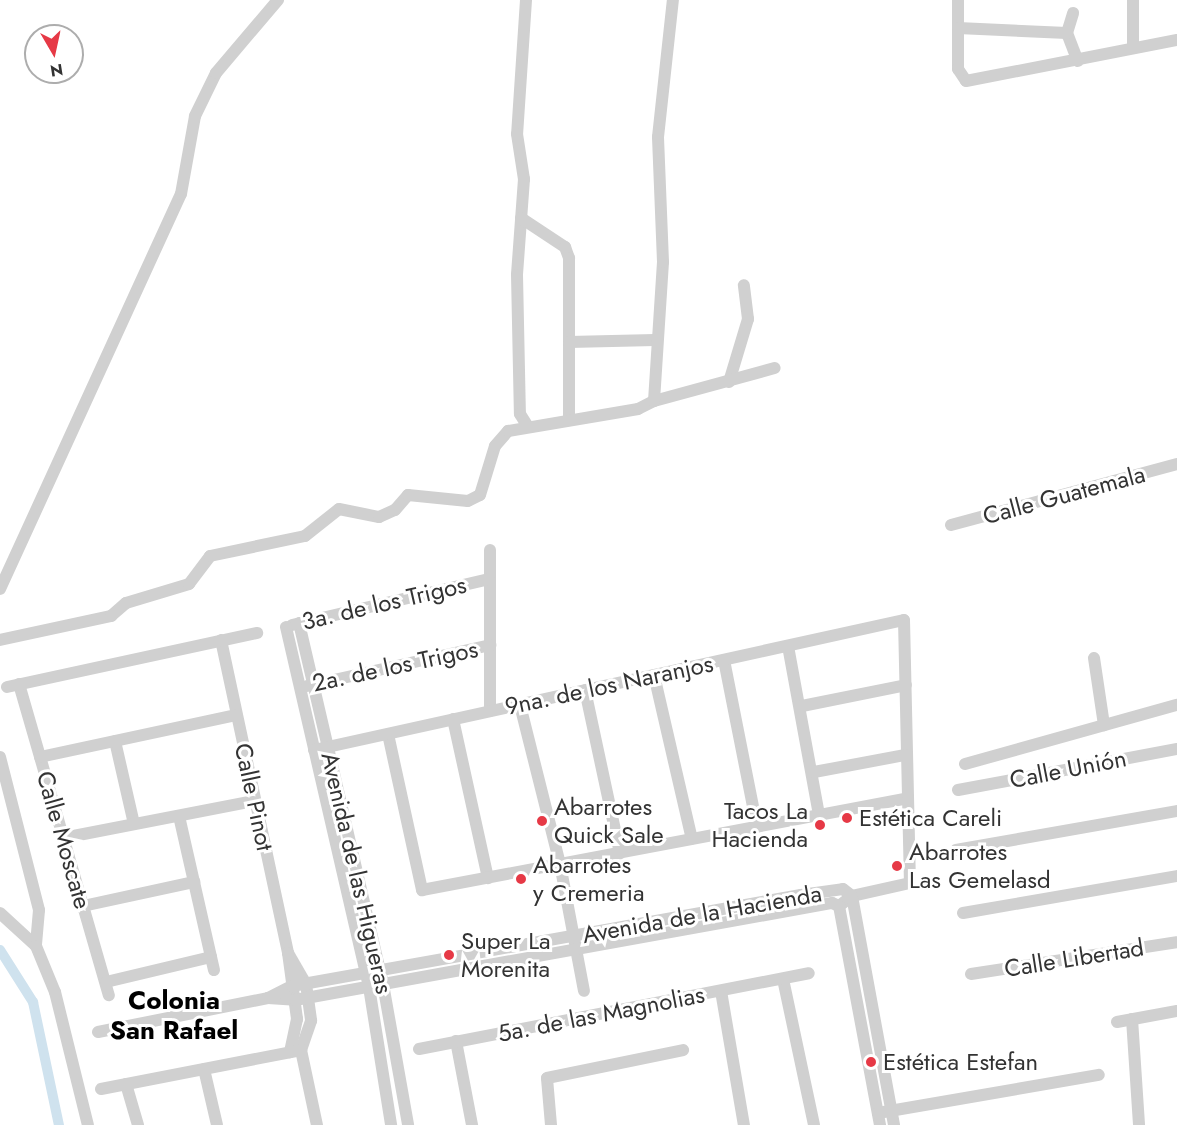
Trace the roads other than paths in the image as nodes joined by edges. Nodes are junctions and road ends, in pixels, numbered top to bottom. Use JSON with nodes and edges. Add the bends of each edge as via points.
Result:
{"nodes":[{"id":1,"x":278,"y":0,"type":"edge"},
{"id":2,"x":526,"y":0,"type":"edge"},
{"id":3,"x":673,"y":0,"type":"edge"},
{"id":4,"x":958,"y":0,"type":"edge"},
{"id":5,"x":1132,"y":0,"type":"edge"},
{"id":6,"x":1073,"y":13,"type":"dead end"},
{"id":7,"x":958,"y":28,"type":"junction"},
{"id":8,"x":1067,"y":33,"type":"junction"},
{"id":9,"x":1177,"y":40,"type":"edge"},
{"id":10,"x":1133,"y":48,"type":"junction"},
{"id":11,"x":1078,"y":61,"type":"junction"},
{"id":12,"x":521,"y":218,"type":"junction"},
{"id":13,"x":744,"y":285,"type":"dead end"},
{"id":14,"x":655,"y":340,"type":"junction"},
{"id":15,"x":569,"y":342,"type":"junction"},
{"id":16,"x":775,"y":368,"type":"dead end"},
{"id":17,"x":729,"y":382,"type":"junction"},
{"id":18,"x":654,"y":401,"type":"junction"},
{"id":19,"x":569,"y":419,"type":"junction"},
{"id":20,"x":527,"y":426,"type":"junction"},
{"id":21,"x":1177,"y":464,"type":"edge"},
{"id":22,"x":951,"y":525,"type":"dead end"},
{"id":23,"x":490,"y":550,"type":"dead end"},
{"id":24,"x":489,"y":579,"type":"junction"},
{"id":25,"x":0,"y":589,"type":"edge"},
{"id":26,"x":299,"y":622,"type":"junction"},
{"id":27,"x":283,"y":628,"type":"joint"},
{"id":28,"x":257,"y":633,"type":"dead end"},
{"id":29,"x":0,"y":640,"type":"edge"},
{"id":30,"x":221,"y":640,"type":"junction"},
{"id":31,"x":490,"y":645,"type":"junction"},
{"id":32,"x":788,"y":646,"type":"junction"},
{"id":33,"x":1094,"y":658,"type":"dead end"},
{"id":34,"x":724,"y":660,"type":"junction"},
{"id":35,"x":654,"y":675,"type":"junction"},
{"id":36,"x":314,"y":685,"type":"junction"},
{"id":37,"x":906,"y":685,"type":"junction"},
{"id":38,"x":300,"y":686,"type":"junction"},
{"id":39,"x":585,"y":690,"type":"junction"},
{"id":40,"x":520,"y":705,"type":"junction"},
{"id":41,"x":1177,"y":705,"type":"edge"},
{"id":42,"x":802,"y":706,"type":"junction"},
{"id":43,"x":490,"y":711,"type":"junction"},
{"id":44,"x":236,"y":715,"type":"junction"},
{"id":45,"x":453,"y":719,"type":"junction"},
{"id":46,"x":1104,"y":725,"type":"junction"},
{"id":47,"x":388,"y":734,"type":"junction"},
{"id":48,"x":115,"y":741,"type":"junction"},
{"id":49,"x":328,"y":747,"type":"junction"},
{"id":50,"x":1177,"y":749,"type":"edge"},
{"id":51,"x":314,"y":750,"type":"junction"},
{"id":52,"x":905,"y":755,"type":"junction"},
{"id":53,"x":0,"y":757,"type":"edge"},
{"id":54,"x":40,"y":757,"type":"junction"},
{"id":55,"x":965,"y":764,"type":"dead end"},
{"id":56,"x":814,"y":772,"type":"junction"},
{"id":57,"x":958,"y":790,"type":"dead end"},
{"id":58,"x":905,"y":799,"type":"junction"},
{"id":59,"x":254,"y":801,"type":"junction"},
{"id":60,"x":1177,"y":811,"type":"edge"},
{"id":61,"x":819,"y":815,"type":"junction"},
{"id":62,"x":179,"y":816,"type":"junction"},
{"id":63,"x":134,"y":824,"type":"junction"},
{"id":64,"x":757,"y":827,"type":"junction"},
{"id":65,"x":63,"y":838,"type":"junction"},
{"id":66,"x":692,"y":839,"type":"junction"},
{"id":67,"x":956,"y":850,"type":"dead end"},
{"id":68,"x":620,"y":853,"type":"junction"},
{"id":69,"x":560,"y":864,"type":"junction"},
{"id":70,"x":1177,"y":876,"type":"edge"},
{"id":71,"x":488,"y":878,"type":"junction"},
{"id":72,"x":194,"y":882,"type":"junction"},
{"id":73,"x":852,"y":896,"type":"junction"},
{"id":74,"x":84,"y":906,"type":"junction"},
{"id":75,"x":839,"y":906,"type":"junction"},
{"id":76,"x":0,"y":913,"type":"edge"},
{"id":77,"x":963,"y":913,"type":"dead end"},
{"id":78,"x":576,"y":936,"type":"junction"},
{"id":79,"x":1177,"y":942,"type":"edge"},
{"id":80,"x":36,"y":946,"type":"junction"},
{"id":81,"x":579,"y":949,"type":"junction"},
{"id":82,"x":288,"y":953,"type":"junction"},
{"id":83,"x":211,"y":957,"type":"junction"},
{"id":84,"x":214,"y":970,"type":"dead end"},
{"id":85,"x":380,"y":971,"type":"junction"},
{"id":86,"x":366,"y":973,"type":"junction"},
{"id":87,"x":809,"y":973,"type":"dead end"},
{"id":88,"x":971,"y":974,"type":"dead end"},
{"id":89,"x":783,"y":979,"type":"junction"},
{"id":90,"x":106,"y":982,"type":"junction"},
{"id":91,"x":306,"y":984,"type":"junction"},
{"id":92,"x":383,"y":984,"type":"junction"},
{"id":93,"x":292,"y":986,"type":"junction"},
{"id":94,"x":369,"y":987,"type":"junction"},
{"id":95,"x":584,"y":991,"type":"dead end"},
{"id":96,"x":721,"y":992,"type":"junction"},
{"id":97,"x":110,"y":995,"type":"dead end"},
{"id":98,"x":268,"y":998,"type":"junction"},
{"id":99,"x":309,"y":998,"type":"junction"},
{"id":100,"x":295,"y":1000,"type":"junction"},
{"id":101,"x":1177,"y":1011,"type":"edge"},
{"id":102,"x":1132,"y":1019,"type":"junction"},
{"id":103,"x":1118,"y":1022,"type":"dead end"},
{"id":104,"x":98,"y":1032,"type":"dead end"},
{"id":105,"x":456,"y":1041,"type":"junction"},
{"id":106,"x":418,"y":1048,"type":"dead end"},
{"id":107,"x":683,"y":1050,"type":"dead end"},
{"id":108,"x":296,"y":1051,"type":"junction"},
{"id":109,"x":204,"y":1069,"type":"junction"},
{"id":110,"x":1099,"y":1075,"type":"dead end"},
{"id":111,"x":126,"y":1084,"type":"junction"},
{"id":112,"x":101,"y":1089,"type":"dead end"},
{"id":113,"x":892,"y":1110,"type":"junction"},
{"id":114,"x":879,"y":1119,"type":"edge"},
{"id":115,"x":314,"y":1124,"type":"edge"},
{"id":116,"x":88,"y":1125,"type":"edge"},
{"id":117,"x":138,"y":1125,"type":"edge"},
{"id":118,"x":217,"y":1125,"type":"edge"},
{"id":119,"x":391,"y":1125,"type":"edge"},
{"id":120,"x":408,"y":1125,"type":"edge"},
{"id":121,"x":472,"y":1125,"type":"edge"},
{"id":122,"x":551,"y":1125,"type":"edge"},
{"id":123,"x":744,"y":1125,"type":"edge"},
{"id":124,"x":814,"y":1125,"type":"edge"},
{"id":125,"x":894,"y":1125,"type":"edge"},
{"id":126,"x":1139,"y":1125,"type":"edge"}],
"edges":[{"from":1,"to":25,"type":"street","via":[[216,73],[195,116],[181,194]]},
{"from":2,"to":12,"type":"street","via":[[517,134],[524,179]]},
{"from":3,"to":14,"type":"street","via":[[658,137],[663,262]]},
{"from":4,"to":7,"type":"street"},
{"from":5,"to":10,"type":"street"},
{"from":6,"to":8,"type":"street"},
{"from":7,"to":8,"type":"street"},
{"from":7,"to":11,"type":"street","via":[[958,69],[966,81]]},
{"from":8,"to":11,"type":"street"},
{"from":9,"to":10,"type":"street"},
{"from":10,"to":11,"type":"street"},
{"from":12,"to":15,"type":"street","via":[[565,246]]},
{"from":12,"to":20,"type":"street","via":[[520,414]]},
{"from":13,"to":17,"type":"street","via":[[748,319]]},
{"from":14,"to":15,"type":"street"},
{"from":14,"to":18,"type":"street"},
{"from":15,"to":19,"type":"street"},
{"from":16,"to":17,"type":"street"},
{"from":17,"to":18,"type":"street"},
{"from":18,"to":19,"type":"street","via":[[638,409]]},
{"from":19,"to":20,"type":"street"},
{"from":20,"to":29,"type":"street","via":[[508,431],[495,446],[480,495],[468,501],[408,495],[395,510],[379,517],[339,509],[305,536],[210,556],[189,584],[126,603],[111,616]]},
{"from":21,"to":22,"type":"street","name":"Calle Guatemala"},
{"from":23,"to":24,"type":"street"},
{"from":24,"to":26,"type":"street","name":"3a. de los Trigos"},
{"from":24,"to":31,"type":"street"},
{"from":26,"to":27,"type":"street","name":"3a. de los Trigos"},
{"from":26,"to":36,"type":"street","name":"Avenida de las Higueras"},
{"from":27,"to":38,"type":"street","name":"Avenida de las Higueras"},
{"from":28,"to":30,"type":"street"},
{"from":30,"to":44,"type":"street","name":"Calle Pinot"},
{"from":30,"to":54,"type":"street","name":"Calle Moscate","via":[[13,686]]},
{"from":31,"to":36,"type":"street","name":"2a. de los Trigos"},
{"from":31,"to":43,"type":"street"},
{"from":32,"to":34,"type":"street","name":"9na. de los Naranjos"},
{"from":32,"to":37,"type":"street","name":"9na. de los Naranjos","via":[[904,620]]},
{"from":32,"to":42,"type":"street"},
{"from":33,"to":46,"type":"street"},
{"from":34,"to":35,"type":"street","name":"9na. de los Naranjos"},
{"from":34,"to":64,"type":"street"},
{"from":35,"to":39,"type":"street","name":"9na. de los Naranjos"},
{"from":35,"to":66,"type":"street"},
{"from":36,"to":38,"type":"street","name":"2a. de los Trigos"},
{"from":36,"to":49,"type":"street","name":"Avenida de las Higueras"},
{"from":37,"to":42,"type":"street"},
{"from":37,"to":52,"type":"street"},
{"from":38,"to":51,"type":"street","name":"Avenida de las Higueras"},
{"from":39,"to":40,"type":"street","name":"9na. de los Naranjos"},
{"from":39,"to":68,"type":"street"},
{"from":40,"to":43,"type":"street","name":"9na. de los Naranjos"},
{"from":40,"to":69,"type":"street"},
{"from":41,"to":46,"type":"street"},
{"from":42,"to":56,"type":"street"},
{"from":43,"to":45,"type":"street","name":"9na. de los Naranjos"},
{"from":44,"to":48,"type":"street"},
{"from":44,"to":59,"type":"street","name":"Calle Pinot"},
{"from":45,"to":47,"type":"street","name":"9na. de los Naranjos"},
{"from":45,"to":71,"type":"street"},
{"from":46,"to":55,"type":"street"},
{"from":47,"to":49,"type":"street","name":"9na. de los Naranjos"},
{"from":47,"to":71,"type":"street","via":[[422,891]]},
{"from":48,"to":54,"type":"street"},
{"from":48,"to":63,"type":"street"},
{"from":49,"to":51,"type":"street","name":"9na. de los Naranjos"},
{"from":49,"to":85,"type":"street","name":"Avenida de las Higueras"},
{"from":50,"to":57,"type":"street","name":"Calle Unión"},
{"from":51,"to":86,"type":"street","name":"Avenida de las Higueras"},
{"from":52,"to":56,"type":"street"},
{"from":52,"to":58,"type":"street"},
{"from":53,"to":80,"type":"street","via":[[39,910]]},
{"from":54,"to":65,"type":"street","name":"Calle Moscate"},
{"from":56,"to":61,"type":"street"},
{"from":58,"to":61,"type":"street"},
{"from":58,"to":73,"type":"street","via":[[910,883]]},
{"from":59,"to":62,"type":"street"},
{"from":59,"to":82,"type":"street","name":"Calle Pinot"},
{"from":60,"to":67,"type":"street"},
{"from":61,"to":64,"type":"street"},
{"from":62,"to":63,"type":"street"},
{"from":62,"to":72,"type":"street"},
{"from":63,"to":65,"type":"street"},
{"from":64,"to":66,"type":"street"},
{"from":65,"to":74,"type":"street","name":"Calle Moscate"},
{"from":66,"to":68,"type":"street"},
{"from":68,"to":69,"type":"street"},
{"from":69,"to":71,"type":"street"},
{"from":69,"to":78,"type":"street"},
{"from":70,"to":77,"type":"street"},
{"from":72,"to":74,"type":"street"},
{"from":72,"to":83,"type":"street"},
{"from":73,"to":75,"type":"street"},
{"from":73,"to":78,"type":"street","name":"Avenida de la Hacienda","via":[[831,890]]},
{"from":73,"to":113,"type":"street"},
{"from":74,"to":90,"type":"street","name":"Calle Moscate"},
{"from":75,"to":81,"type":"street","name":"Avenida de la Hacienda","via":[[832,903]]},
{"from":75,"to":114,"type":"street"},
{"from":76,"to":80,"type":"street"},
{"from":78,"to":81,"type":"street"},
{"from":78,"to":85,"type":"street","name":"Avenida de la Hacienda"},
{"from":79,"to":88,"type":"street","name":"Calle Libertad"},
{"from":80,"to":116,"type":"street","via":[[55,992]]},
{"from":81,"to":92,"type":"street","name":"Avenida de la Hacienda"},
{"from":81,"to":95,"type":"street"},
{"from":82,"to":91,"type":"street","name":"Calle Pinot"},
{"from":82,"to":93,"type":"street","name":"Calle Pinot"},
{"from":83,"to":84,"type":"street"},
{"from":83,"to":90,"type":"street"},
{"from":85,"to":86,"type":"street","name":"Avenida de la Hacienda"},
{"from":85,"to":92,"type":"street","name":"Avenida de las Higueras"},
{"from":86,"to":91,"type":"street","name":"Avenida de la Hacienda"},
{"from":86,"to":94,"type":"street","name":"Avenida de las Higueras"},
{"from":87,"to":89,"type":"street","name":"5a. de las Magnolias"},
{"from":89,"to":96,"type":"street","name":"5a. de las Magnolias"},
{"from":89,"to":124,"type":"street"},
{"from":90,"to":97,"type":"street","name":"Calle Moscate"},
{"from":91,"to":93,"type":"street","name":"Avenida de la Hacienda"},
{"from":91,"to":99,"type":"street","name":"Calle Pinot"},
{"from":92,"to":94,"type":"street","name":"Avenida de la Hacienda"},
{"from":92,"to":120,"type":"street","name":"Avenida de las Higueras"},
{"from":93,"to":98,"type":"street","name":"Avenida de la Hacienda"},
{"from":93,"to":100,"type":"street","name":"Calle Pinot"},
{"from":94,"to":99,"type":"street","name":"Avenida de la Hacienda"},
{"from":94,"to":119,"type":"street","name":"Avenida de las Higueras"},
{"from":96,"to":105,"type":"street","name":"5a. de las Magnolias"},
{"from":96,"to":123,"type":"street"},
{"from":98,"to":100,"type":"street","name":"Avenida de la Hacienda"},
{"from":98,"to":104,"type":"street","name":"Avenida de la Hacienda"},
{"from":99,"to":100,"type":"street","name":"Avenida de la Hacienda"},
{"from":99,"to":108,"type":"street","name":"Calle Pinot","via":[[311,1022]]},
{"from":100,"to":108,"type":"street","name":"Calle Pinot"},
{"from":101,"to":102,"type":"street"},
{"from":102,"to":103,"type":"street"},
{"from":102,"to":126,"type":"street"},
{"from":105,"to":106,"type":"street","name":"5a. de las Magnolias"},
{"from":105,"to":121,"type":"street"},
{"from":107,"to":122,"type":"street","via":[[547,1078]]},
{"from":108,"to":109,"type":"street"},
{"from":108,"to":115,"type":"street"},
{"from":109,"to":111,"type":"street"},
{"from":109,"to":118,"type":"street"},
{"from":110,"to":113,"type":"street"},
{"from":111,"to":112,"type":"street"},
{"from":111,"to":117,"type":"street"},
{"from":113,"to":114,"type":"street"},
{"from":113,"to":125,"type":"street"}]}
